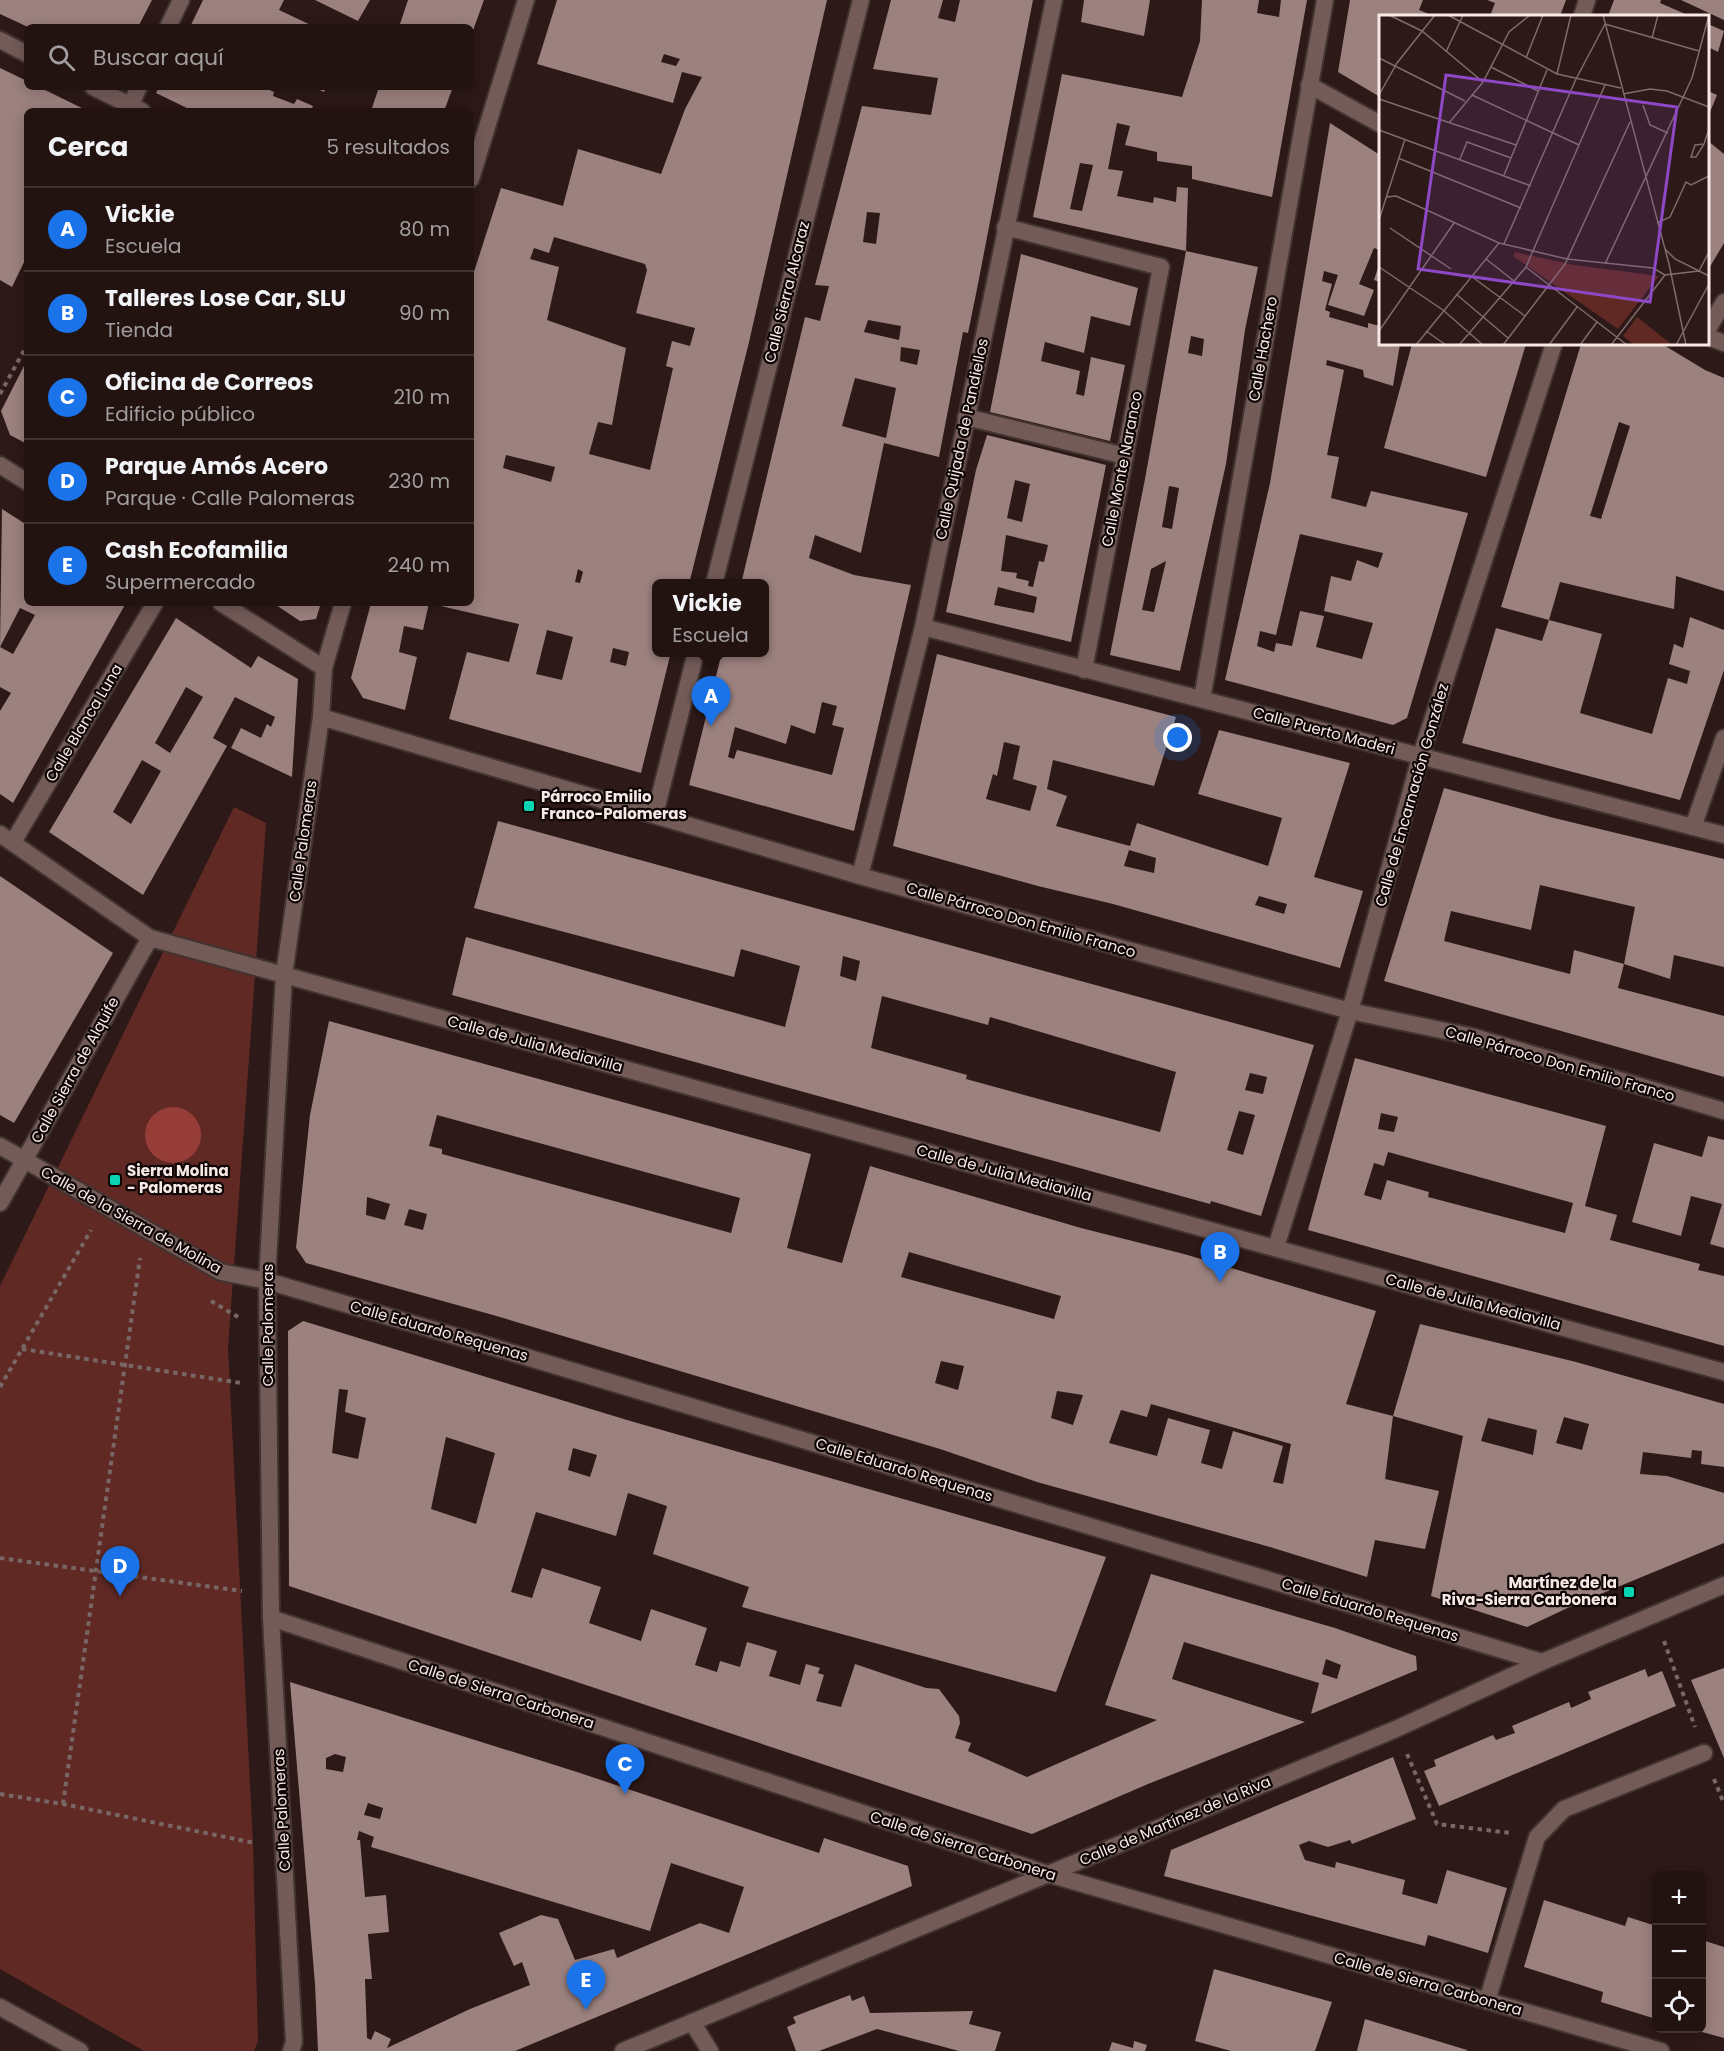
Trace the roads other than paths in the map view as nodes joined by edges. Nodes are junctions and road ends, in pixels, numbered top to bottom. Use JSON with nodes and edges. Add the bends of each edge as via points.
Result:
{"nodes":[{"id":1,"x":181,"y":0,"type":"edge"},
{"id":2,"x":526,"y":0,"type":"edge"},
{"id":3,"x":861,"y":0,"type":"edge"},
{"id":4,"x":1054,"y":0,"type":"edge"},
{"id":5,"x":1325,"y":0,"type":"edge"},
{"id":6,"x":1587,"y":0,"type":"edge"},
{"id":7,"x":1582,"y":15,"type":"edge"},
{"id":8,"x":169,"y":24,"type":"edge"},
{"id":9,"x":0,"y":40,"type":"edge"},
{"id":10,"x":24,"y":52,"type":"edge"},
{"id":11,"x":1309,"y":85,"type":"junction"},
{"id":12,"x":98,"y":90,"type":"edge"},
{"id":13,"x":139,"y":90,"type":"edge"},
{"id":14,"x":131,"y":108,"type":"edge"},
{"id":15,"x":133,"y":108,"type":"edge"},
{"id":16,"x":1379,"y":123,"type":"edge"},
{"id":17,"x":474,"y":169,"type":"edge"},
{"id":18,"x":1005,"y":227,"type":"junction"},
{"id":19,"x":1724,"y":302,"type":"edge"},
{"id":20,"x":1709,"y":326,"type":"edge"},
{"id":21,"x":1709,"y":338,"type":"edge"},
{"id":22,"x":1724,"y":343,"type":"edge"},
{"id":23,"x":1554,"y":345,"type":"edge"},
{"id":24,"x":966,"y":417,"type":"junction"},
{"id":25,"x":1125,"y":456,"type":"junction"},
{"id":26,"x":2,"y":472,"type":"edge"},
{"id":27,"x":24,"y":481,"type":"edge"},
{"id":28,"x":715,"y":579,"type":"edge"},
{"id":29,"x":153,"y":606,"type":"edge"},
{"id":30,"x":226,"y":606,"type":"edge"},
{"id":31,"x":342,"y":606,"type":"edge"},
{"id":32,"x":923,"y":627,"type":"junction"},
{"id":33,"x":695,"y":657,"type":"edge"},
{"id":34,"x":324,"y":668,"type":"junction"},
{"id":35,"x":1084,"y":670,"type":"junction"},
{"id":36,"x":1202,"y":699,"type":"junction"},
{"id":37,"x":321,"y":717,"type":"junction"},
{"id":38,"x":1724,"y":738,"type":"edge"},
{"id":39,"x":1420,"y":758,"type":"junction"},
{"id":40,"x":655,"y":814,"type":"junction"},
{"id":41,"x":1693,"y":827,"type":"junction"},
{"id":42,"x":1724,"y":835,"type":"edge"},
{"id":43,"x":6,"y":838,"type":"edge"},
{"id":44,"x":860,"y":876,"type":"junction"},
{"id":45,"x":150,"y":938,"type":"junction"},
{"id":46,"x":284,"y":975,"type":"junction"},
{"id":47,"x":1350,"y":1011,"type":"junction"},
{"id":48,"x":1724,"y":1111,"type":"edge"},
{"id":49,"x":0,"y":1146,"type":"edge"},
{"id":50,"x":25,"y":1160,"type":"junction"},
{"id":51,"x":0,"y":1203,"type":"edge"},
{"id":52,"x":1276,"y":1248,"type":"junction"},
{"id":53,"x":267,"y":1281,"type":"junction"},
{"id":54,"x":1724,"y":1372,"type":"edge"},
{"id":55,"x":1724,"y":1585,"type":"edge"},
{"id":56,"x":271,"y":1618,"type":"junction"},
{"id":57,"x":1542,"y":1662,"type":"junction"},
{"id":58,"x":1704,"y":1753,"type":"road end"},
{"id":59,"x":1048,"y":1874,"type":"junction"},
{"id":60,"x":1487,"y":2001,"type":"junction"},
{"id":61,"x":0,"y":2007,"type":"edge"},
{"id":62,"x":692,"y":2022,"type":"junction"},
{"id":63,"x":80,"y":2051,"type":"edge"},
{"id":64,"x":291,"y":2051,"type":"edge"},
{"id":65,"x":623,"y":2051,"type":"edge"},
{"id":66,"x":710,"y":2051,"type":"edge"},
{"id":67,"x":1661,"y":2051,"type":"edge"}],
"edges":[{"from":1,"to":8,"type":"street"},
{"from":2,"to":17,"type":"street"},
{"from":3,"to":28,"type":"street","name":"Calle Sierra Alcaraz"},
{"from":4,"to":18,"type":"street","name":"Calle Quijada de Pandiellos"},
{"from":5,"to":11,"type":"street","name":"Calle Hachero"},
{"from":6,"to":7,"type":"street"},
{"from":9,"to":10,"type":"street"},
{"from":11,"to":16,"type":"street"},
{"from":11,"to":36,"type":"street","name":"Calle Hachero"},
{"from":12,"to":14,"type":"street"},
{"from":13,"to":15,"type":"street"},
{"from":18,"to":24,"type":"street","name":"Calle Quijada de Pandiellos"},
{"from":18,"to":25,"type":"street","name":"Calle Monte Naranco","via":[[1161,267]]},
{"from":19,"to":20,"type":"street"},
{"from":21,"to":22,"type":"street"},
{"from":23,"to":39,"type":"street","name":"Calle de Encarnación González"},
{"from":24,"to":25,"type":"street"},
{"from":24,"to":32,"type":"street","name":"Calle Quijada de Pandiellos"},
{"from":25,"to":35,"type":"street","name":"Calle Monte Naranco"},
{"from":26,"to":27,"type":"street"},
{"from":29,"to":43,"type":"street","name":"Calle Blanca Luna"},
{"from":30,"to":34,"type":"street"},
{"from":31,"to":34,"type":"street","name":"Calle Palomeras"},
{"from":32,"to":35,"type":"street","name":"Calle Puerto Maderi"},
{"from":32,"to":44,"type":"street","name":"Calle Quijada de Pandiellos"},
{"from":33,"to":40,"type":"street"},
{"from":34,"to":37,"type":"street","name":"Calle Palomeras"},
{"from":35,"to":36,"type":"street","name":"Calle Puerto Maderi"},
{"from":36,"to":39,"type":"street","name":"Calle Puerto Maderi"},
{"from":37,"to":40,"type":"street","name":"Calle Párroco Don Emilio Franco"},
{"from":37,"to":46,"type":"street","name":"Calle Palomeras"},
{"from":38,"to":41,"type":"street"},
{"from":39,"to":41,"type":"street","name":"Calle Puerto Maderi"},
{"from":39,"to":47,"type":"street","name":"Calle de Encarnación González"},
{"from":40,"to":44,"type":"street","name":"Calle Párroco Don Emilio Franco"},
{"from":41,"to":42,"type":"street","name":"Calle Puerto Maderi"},
{"from":43,"to":45,"type":"street","name":"Calle de Julia Mediavilla"},
{"from":44,"to":47,"type":"street","name":"Calle Párroco Don Emilio Franco"},
{"from":45,"to":46,"type":"street","name":"Calle de Julia Mediavilla"},
{"from":45,"to":50,"type":"street","name":"Calle Sierra de Alquife"},
{"from":46,"to":52,"type":"street","name":"Calle de Julia Mediavilla"},
{"from":46,"to":53,"type":"street","name":"Calle Palomeras"},
{"from":47,"to":48,"type":"street","name":"Calle Párroco Don Emilio Franco","via":[[1474,1037]]},
{"from":47,"to":52,"type":"street","name":"Calle de Encarnación González"},
{"from":49,"to":50,"type":"street","name":"Calle de la Sierra de Molina"},
{"from":50,"to":51,"type":"street","name":"Calle Sierra de Alquife"},
{"from":50,"to":53,"type":"street","name":"Calle de la Sierra de Molina","via":[[221,1272]]},
{"from":52,"to":54,"type":"street","name":"Calle de Julia Mediavilla"},
{"from":53,"to":56,"type":"street","name":"Calle Palomeras"},
{"from":53,"to":57,"type":"street","name":"Calle Eduardo Requenas"},
{"from":55,"to":57,"type":"street","name":"Calle de Martínez de la Riva"},
{"from":56,"to":59,"type":"street","name":"Calle de Sierra Carbonera"},
{"from":56,"to":64,"type":"street","name":"Calle Palomeras","via":[[294,2042]]},
{"from":57,"to":59,"type":"street","name":"Calle de Martínez de la Riva","via":[[1396,1729]]},
{"from":58,"to":60,"type":"street","via":[[1564,1809],[1537,1837]]},
{"from":59,"to":60,"type":"street","name":"Calle de Sierra Carbonera"},
{"from":59,"to":62,"type":"street","name":"Calle de Martínez de la Riva"},
{"from":60,"to":67,"type":"street","name":"Calle de Sierra Carbonera"},
{"from":61,"to":63,"type":"street"},
{"from":62,"to":65,"type":"street","name":"Calle de Martínez de la Riva"},
{"from":62,"to":66,"type":"street"}]}
